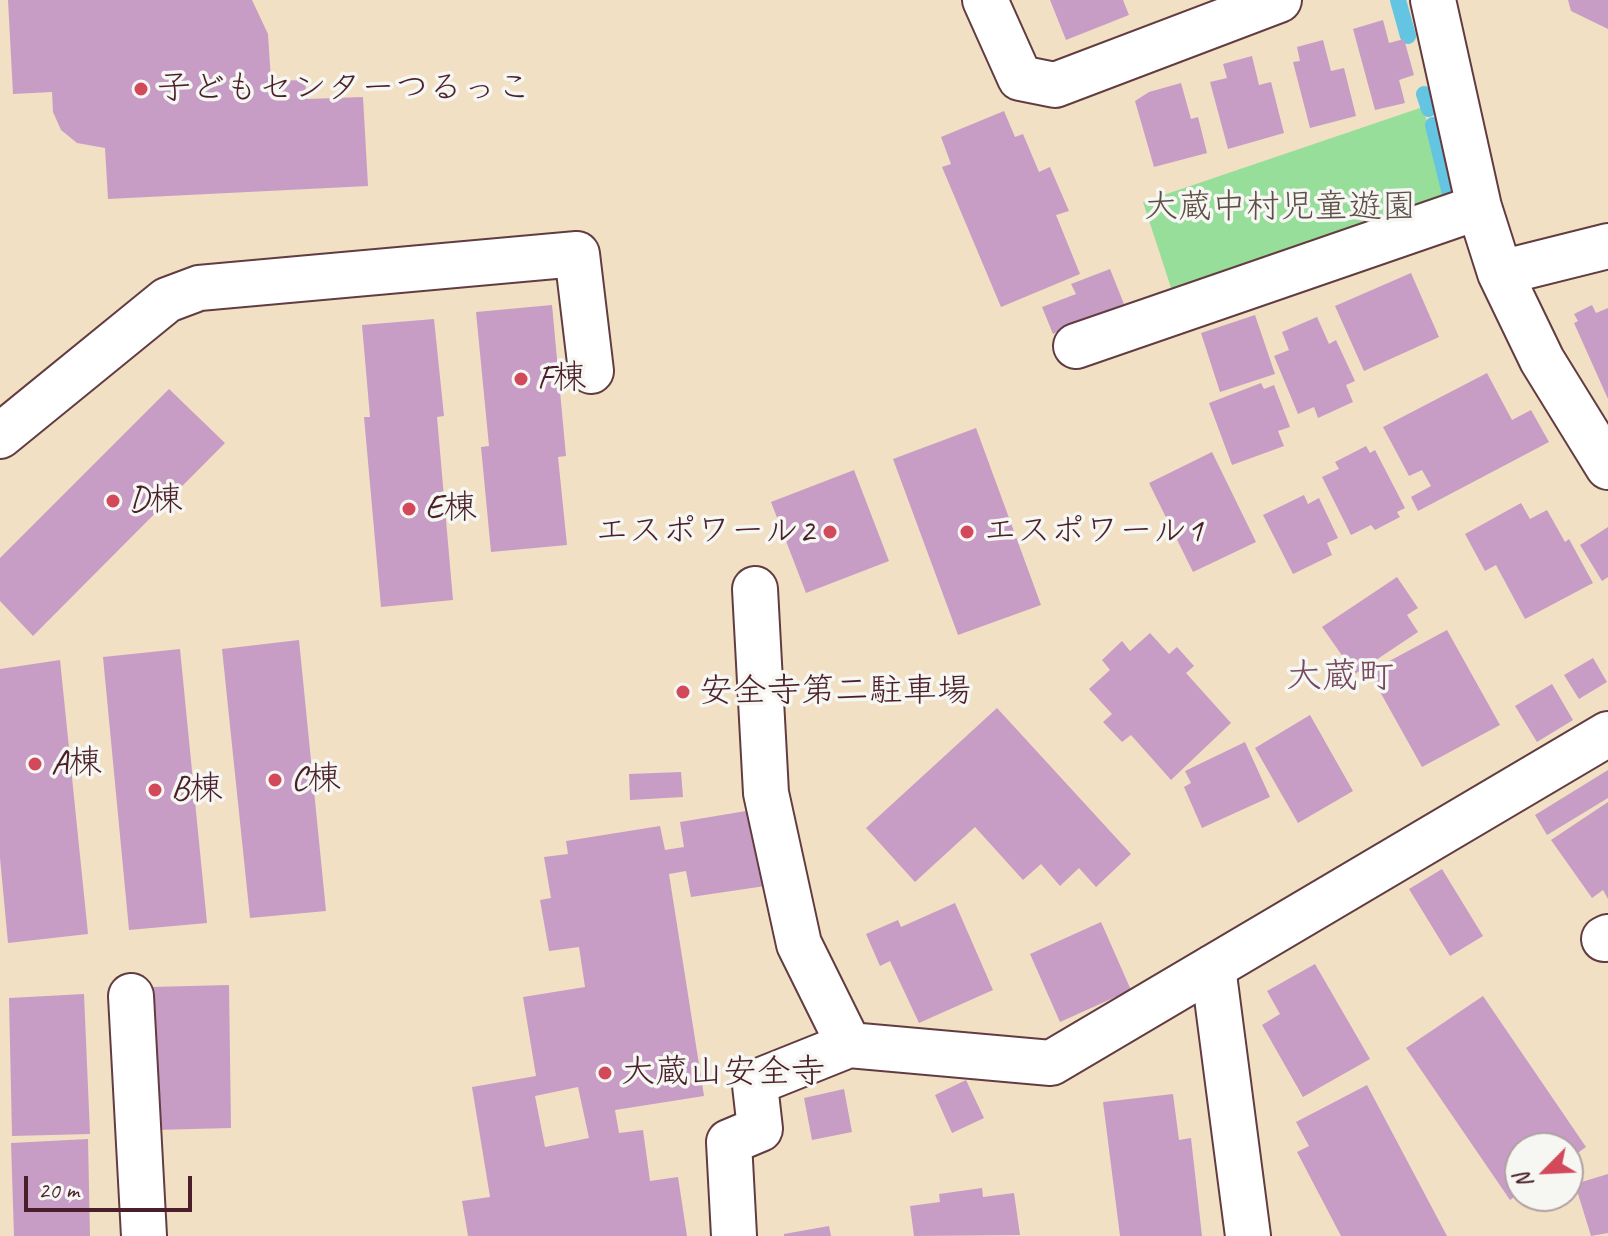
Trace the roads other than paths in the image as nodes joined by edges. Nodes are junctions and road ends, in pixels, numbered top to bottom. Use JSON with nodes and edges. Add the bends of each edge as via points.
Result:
{"nodes":[{"id":1,"x":985,"y":0,"type":"edge"},
{"id":2,"x":1279,"y":0,"type":"edge"},
{"id":3,"x":1433,"y":0,"type":"edge"},
{"id":4,"x":1204,"y":13,"type":"edge"},
{"id":5,"x":1479,"y":207,"type":"junction"},
{"id":6,"x":1608,"y":246,"type":"edge"},
{"id":7,"x":1500,"y":273,"type":"junction"},
{"id":8,"x":1076,"y":346,"type":"dead end"},
{"id":9,"x":591,"y":371,"type":"dead end"},
{"id":10,"x":0,"y":436,"type":"edge"},
{"id":11,"x":1608,"y":467,"type":"edge"},
{"id":12,"x":755,"y":589,"type":"dead end"},
{"id":13,"x":1608,"y":734,"type":"edge"},
{"id":14,"x":1213,"y":967,"type":"junction"},
{"id":15,"x":131,"y":996,"type":"dead end"},
{"id":16,"x":849,"y":1045,"type":"junction"},
{"id":17,"x":144,"y":1236,"type":"edge"},
{"id":18,"x":734,"y":1236,"type":"edge"},
{"id":19,"x":1248,"y":1236,"type":"edge"}],
"edges":[{"from":1,"to":4,"type":"street","via":[[1020,78],[1055,85]]},
{"from":2,"to":4,"type":"street"},
{"from":3,"to":5,"type":"street"},
{"from":5,"to":7,"type":"street"},
{"from":5,"to":8,"type":"street"},
{"from":6,"to":7,"type":"street"},
{"from":7,"to":11,"type":"street","via":[[1542,360]]},
{"from":9,"to":10,"type":"street","via":[[577,254],[199,288],[167,300]]},
{"from":12,"to":16,"type":"street","via":[[766,793],[799,944]]},
{"from":13,"to":14,"type":"street"},
{"from":14,"to":16,"type":"street","via":[[1051,1063]]},
{"from":14,"to":19,"type":"street"},
{"from":15,"to":17,"type":"street"},
{"from":16,"to":18,"type":"street","via":[[755,1085],[760,1129],[729,1142]]}]}
